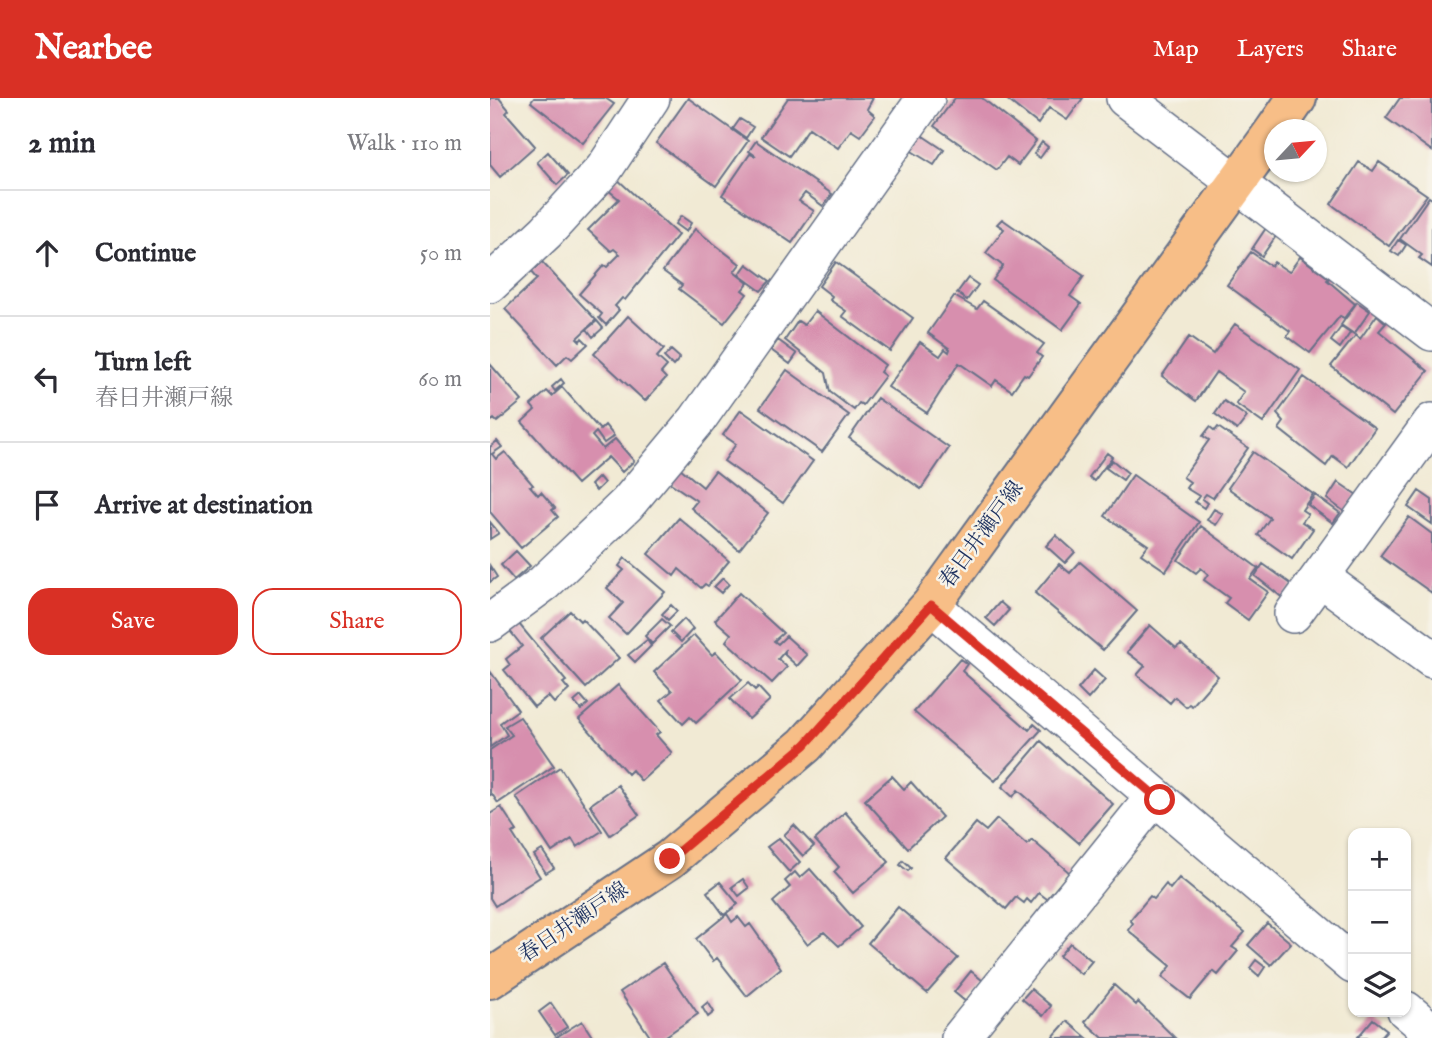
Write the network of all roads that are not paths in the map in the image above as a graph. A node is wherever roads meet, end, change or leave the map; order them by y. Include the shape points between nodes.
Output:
1 (651, 98) edge
2 (926, 98) edge
3 (1125, 98) edge
4 (1297, 98) edge
5 (1283, 119) edge
6 (1264, 145) edge
7 (1237, 183) junction
8 (490, 284) edge
9 (1432, 332) edge
10 (1432, 422) edge
11 (1321, 578) junction
12 (931, 605) junction
13 (1293, 614) dead end
14 (490, 623) edge
15 (1432, 659) edge
16 (1156, 796) junction
17 (1348, 961) edge
18 (490, 979) edge
19 (1411, 1014) edge
20 (1432, 1032) edge
21 (960, 1038) edge

1 - 8 street via 604,169
2 - 14 street via 705,409 645,483 544,583
3 - 7 street
4 - 5 main road, 春日井瀬戸線
6 - 7 main road, 春日井瀬戸線
7 - 9 street
7 - 12 main road, 春日井瀬戸線
10 - 11 street
11 - 13 street
11 - 15 street
12 - 16 street
12 - 18 main road, 春日井瀬戸線 via 794,754 670,859
16 - 17 street
16 - 21 street
19 - 20 street

